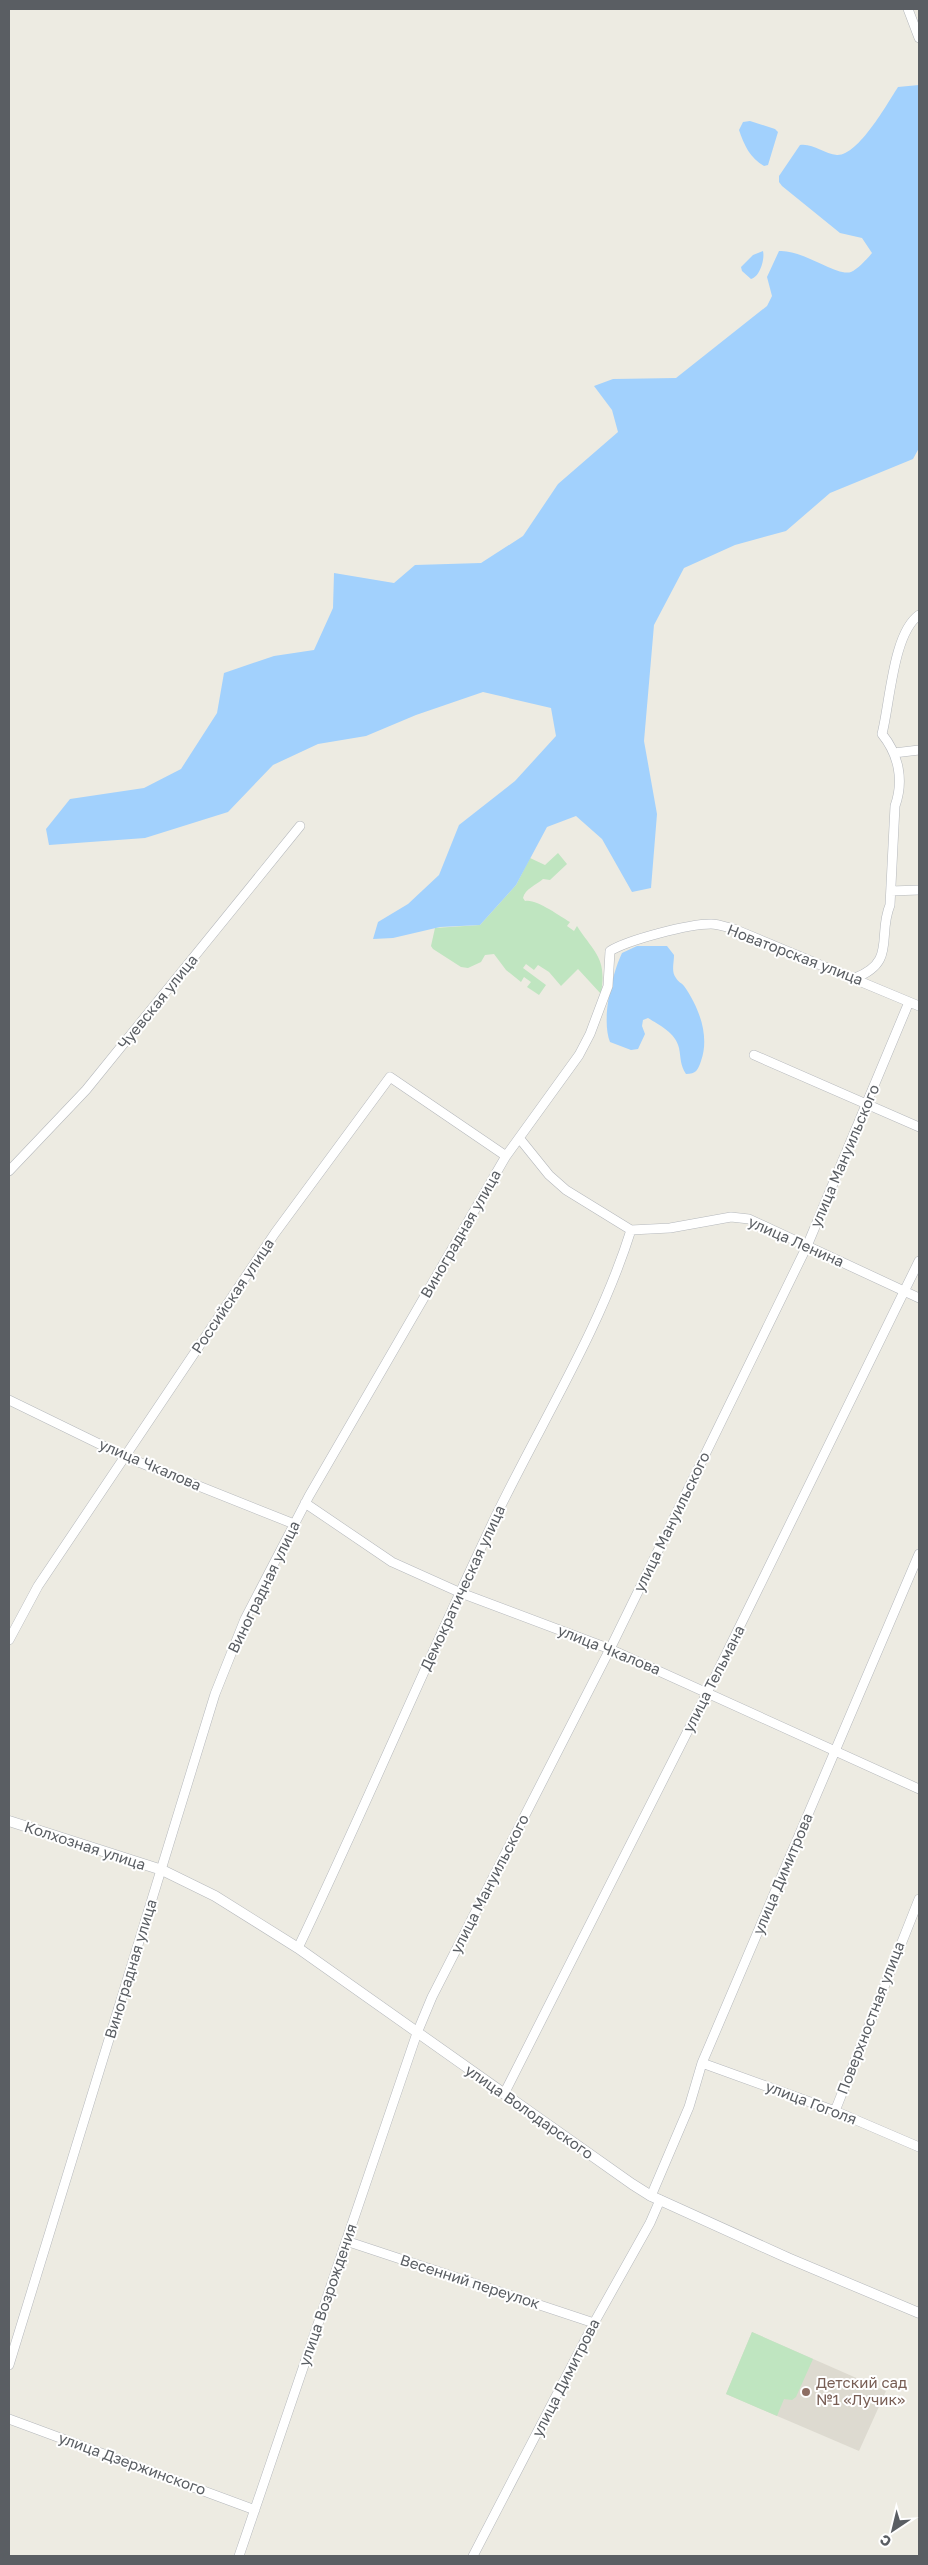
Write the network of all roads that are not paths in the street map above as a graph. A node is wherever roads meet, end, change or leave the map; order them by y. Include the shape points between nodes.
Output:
1 (908, 9) edge
2 (919, 38) edge
3 (919, 615) edge
4 (919, 750) edge
5 (894, 753) junction
6 (300, 826) dead end
7 (919, 890) edge
8 (891, 891) junction
9 (610, 951) joint
10 (855, 978) junction
11 (909, 1002) junction
12 (919, 1006) edge
13 (754, 1055) dead end
14 (866, 1105) junction
15 (919, 1126) edge
16 (520, 1139) junction
17 (506, 1156) junction
18 (9, 1171) edge
19 (631, 1230) junction
20 (807, 1246) junction
21 (919, 1261) edge
22 (906, 1292) junction
23 (919, 1298) edge
24 (9, 1400) edge
25 (126, 1456) junction
26 (305, 1503) junction
27 (294, 1524) junction
28 (919, 1554) edge
29 (461, 1593) junction
30 (9, 1640) edge
31 (610, 1649) junction
32 (708, 1691) junction
33 (836, 1750) junction
34 (919, 1788) edge
35 (9, 1821) edge
36 (162, 1870) junction
37 (919, 1899) edge
38 (298, 1948) junction
39 (417, 2033) junction
40 (702, 2063) junction
41 (504, 2094) junction
42 (835, 2111) junction
43 (919, 2147) edge
44 (656, 2198) junction
45 (346, 2241) junction
46 (919, 2312) edge
47 (594, 2323) junction
48 (9, 2365) edge
49 (9, 2419) edge
50 (255, 2510) junction
51 (239, 2556) edge
52 (473, 2556) edge

1 - 2 street
3 - 5 street via 912,620 895,659 882,734
4 - 5 street
5 - 8 street via 900,791 894,814
6 - 18 street, Чуевская улица via 86,1090
7 - 8 street
8 - 10 street via 884,950 871,972
9 - 10 street, Новаторская улица via 620,945 687,927 711,924 734,928
9 - 16 street, Виноградная улица via 608,986 590,1034
10 - 11 street, Новаторская улица
11 - 12 street, Новаторская улица
11 - 14 street, улица Мануильского
13 - 14 street
14 - 15 street
14 - 20 street, улица Мануильского
16 - 17 street, Виноградная улица
16 - 19 street via 549,1175 566,1190
17 - 25 street, Российская улица via 390,1077 275,1233
17 - 26 street, Виноградная улица
19 - 20 street, улица Ленина via 670,1228 731,1217 749,1220
19 - 29 street, Демократическая улица via 618,1273 588,1340 545,1419
20 - 22 street, улица Ленина
20 - 31 street, улица Мануильского
21 - 22 street, улица Тельмана
22 - 23 street, улица Ленина
22 - 32 street, улица Тельмана
24 - 25 street, улица Чкалова
25 - 27 street, улица Чкалова
25 - 30 street, Российская улица via 38,1586
26 - 27 street, Виноградная улица
26 - 29 street, улица Чкалова via 392,1562
27 - 36 street, Виноградная улица via 245,1620 215,1694
28 - 33 street, улица Димитрова
29 - 31 street, улица Чкалова
29 - 38 street, Демократическая улица
31 - 32 street, улица Чкалова
31 - 39 street, улица Мануильского via 432,1996
32 - 33 street, улица Чкалова
32 - 41 street, улица Тельмана
33 - 34 street, улица Чкалова
33 - 40 street, улица Димитрова
35 - 36 street, Колхозная улица
36 - 38 street, улица Володарского via 216,1896
36 - 48 street, Виноградная улица
37 - 42 street, Поверхностная улица
38 - 39 street, улица Володарского
39 - 41 street, улица Володарского
39 - 45 street, улица Возрождения
40 - 42 street, улица Гоголя
40 - 44 street, улица Димитрова
41 - 44 street, улица Володарского
42 - 43 street, улица Гоголя
44 - 46 street, улица Володарского via 788,2258
44 - 47 street, улица Димитрова via 650,2223
45 - 47 street, Весенний переулок
45 - 50 street, улица Возрождения
47 - 52 street, улица Димитрова
49 - 50 street, улица Дзержинского
50 - 51 street, улица Возрождения

